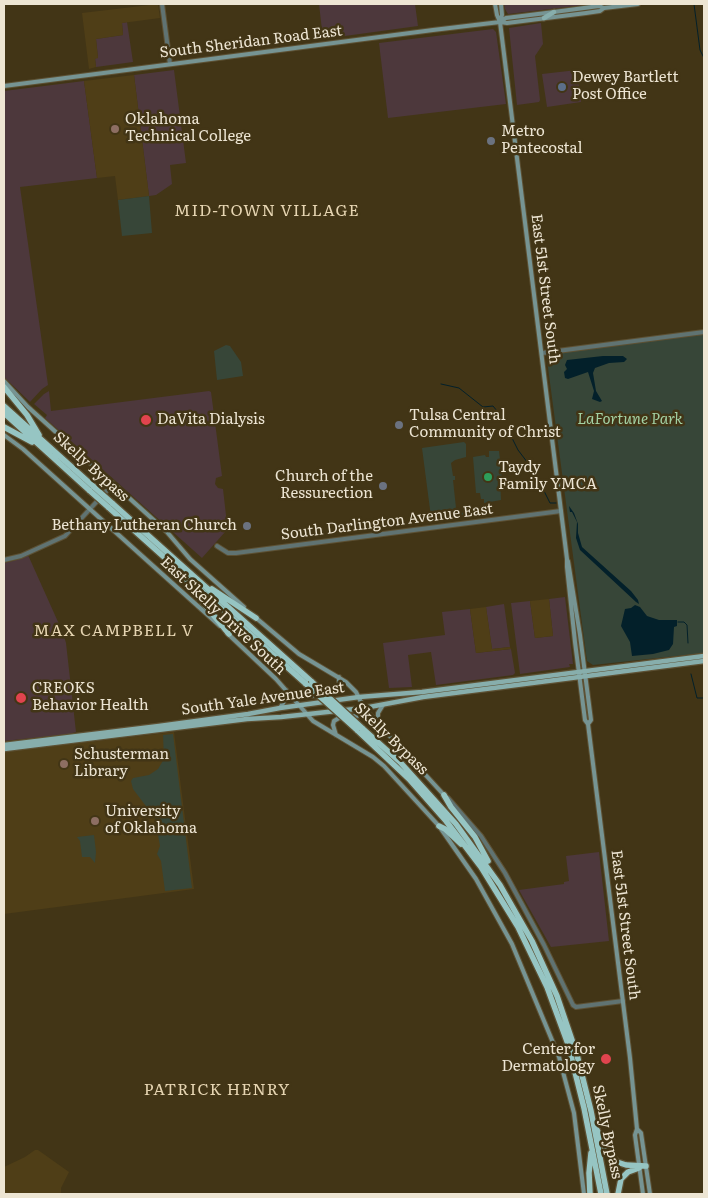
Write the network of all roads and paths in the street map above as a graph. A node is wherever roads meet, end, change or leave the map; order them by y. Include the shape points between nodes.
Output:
1 (162, 4) edge
2 (495, 4) edge
3 (501, 4) edge
4 (638, 4) edge
5 (604, 8) junction
6 (554, 12) junction
7 (544, 18) junction
8 (500, 22) junction
9 (170, 64) junction
10 (4, 86) edge
11 (704, 332) edge
12 (542, 352) junction
13 (4, 381) edge
14 (4, 387) edge
15 (4, 406) edge
16 (4, 413) edge
17 (4, 427) edge
18 (4, 435) edge
19 (42, 444) junction
20 (113, 484) junction
21 (110, 505) junction
22 (90, 510) junction
23 (561, 511) junction
24 (217, 546) dead end
25 (567, 559) junction
26 (4, 560) edge
27 (174, 566) junction
28 (194, 577) junction
29 (256, 618) junction
30 (229, 634) junction
31 (704, 656) edge
32 (704, 661) edge
33 (579, 674) junction
34 (585, 674) junction
35 (338, 677) junction
36 (309, 683) junction
37 (286, 690) junction
38 (290, 695) junction
39 (414, 695) junction
40 (359, 697) junction
41 (298, 705) junction
42 (383, 705) junction
43 (280, 708) junction
44 (364, 708) junction
45 (306, 714) junction
46 (236, 718) junction
47 (379, 724) junction
48 (588, 724) junction
49 (360, 729) junction
50 (336, 735) junction
51 (80, 737) junction
52 (4, 745) edge
53 (4, 749) edge
54 (444, 795) junction
55 (439, 826) junction
56 (472, 854) junction
57 (500, 885) junction
58 (623, 1001) junction
59 (593, 1120) junction
60 (637, 1128) junction
61 (592, 1146) junction
62 (646, 1166) junction
63 (639, 1167) junction
64 (584, 1194) edge
65 (590, 1194) edge
66 (601, 1194) edge
67 (607, 1194) edge
68 (618, 1194) edge
69 (643, 1194) edge
70 (650, 1194) edge

1 - 9 street
2 - 8 main road, East 51st Street South
3 - 8 main road, East 51st Street South
4 - 5 main road, South Sheridan Road East
5 - 6 main road, South Sheridan Road East
5 - 7 main road, South Sheridan Road East
6 - 7 main road
6 - 8 main road, South Sheridan Road East via 506,18
7 - 8 main road, South Sheridan Road East
8 - 9 main road, South Sheridan Road East
8 - 12 main road, East 51st Street South
9 - 10 main road, South Sheridan Road East
11 - 12 street
12 - 23 main road, East 51st Street South
13 - 20 main road, East Skelly Drive South
14 - 19 highway via 26,415
15 - 19 highway, Skelly Bypass
16 - 19 highway, Skelly Bypass
17 - 19 highway
18 - 22 main road, East Skelly Drive South
19 - 21 highway, Skelly Bypass, bridge
20 - 22 street
20 - 29 main road, East Skelly Drive South
21 - 27 highway, Skelly Bypass
21 - 28 highway, Skelly Bypass
22 - 26 street via 62,538
22 - 30 main road, East Skelly Drive South
23 - 24 street, South Darlington Avenue East via 236,553 228,553
23 - 25 main road, East 51st Street South
25 - 33 main road, East 51st Street South
25 - 34 main road, East 51st Street South
27 - 30 highway
27 - 36 highway, Skelly Bypass
28 - 29 highway
28 - 36 highway, Skelly Bypass
29 - 35 main road, East Skelly Drive South via 299,654
30 - 37 main road, East Skelly Drive South
31 - 34 main road, South Yale Avenue East
32 - 34 main road, South Yale Avenue East
33 - 34 main road, South Yale Avenue East
33 - 39 main road, South Yale Avenue East
33 - 48 main road, East 51st Street South
34 - 48 main road, East 51st Street South
35 - 38 main road via 340,687 335,692 302,697
35 - 40 main road, East Skelly Drive South
36 - 49 highway, Skelly Bypass, bridge
37 - 38 main road, East Skelly Drive South
37 - 43 main road via 286,699
38 - 41 main road, East Skelly Drive South
39 - 40 main road, South Yale Avenue East
39 - 42 main road, South Yale Avenue East
40 - 41 main road, South Yale Avenue East
40 - 44 main road, East Skelly Drive South
41 - 43 main road, South Yale Avenue East
41 - 45 main road, East Skelly Drive South
42 - 44 main road, South Yale Avenue East
42 - 47 main road via 378,713
43 - 46 main road, South Yale Avenue East
44 - 45 main road, South Yale Avenue East
44 - 47 main road, East Skelly Drive South
45 - 46 main road, South Yale Avenue East
45 - 50 main road, East Skelly Drive South
46 - 51 main road, South Yale Avenue East
47 - 50 main road via 364,715 339,718 333,725
47 - 54 main road, East Skelly Drive South
48 - 58 main road, East 51st Street South
49 - 56 highway, Skelly Bypass via 421,792
49 - 57 highway, Skelly Bypass via 400,762 432,796 470,841
50 - 55 main road, East Skelly Drive South via 381,762
51 - 52 main road, South Yale Avenue East
51 - 53 main road, South Yale Avenue East
54 - 57 highway via 475,837
54 - 58 street, East Skelly Drive South via 493,854 531,920 571,1003 576,1007
55 - 56 highway
55 - 64 main road, East Skelly Drive South via 495,912 553,1042 574,1112
56 - 61 highway, Skelly Bypass via 518,927 550,994 575,1070
57 - 59 highway, Skelly Bypass via 532,941 557,996 577,1055
58 - 60 main road, East 51st Street South
59 - 63 highway via 612,1158
59 - 67 highway, Skelly Bypass
60 - 62 main road, East 51st Street South via 641,1133
60 - 63 main road, East 51st Street South
61 - 65 highway
61 - 66 highway, Skelly Bypass
62 - 63 highway
62 - 70 main road, East 51st Street South
63 - 68 highway via 621,1178
63 - 69 main road, East 51st Street South

